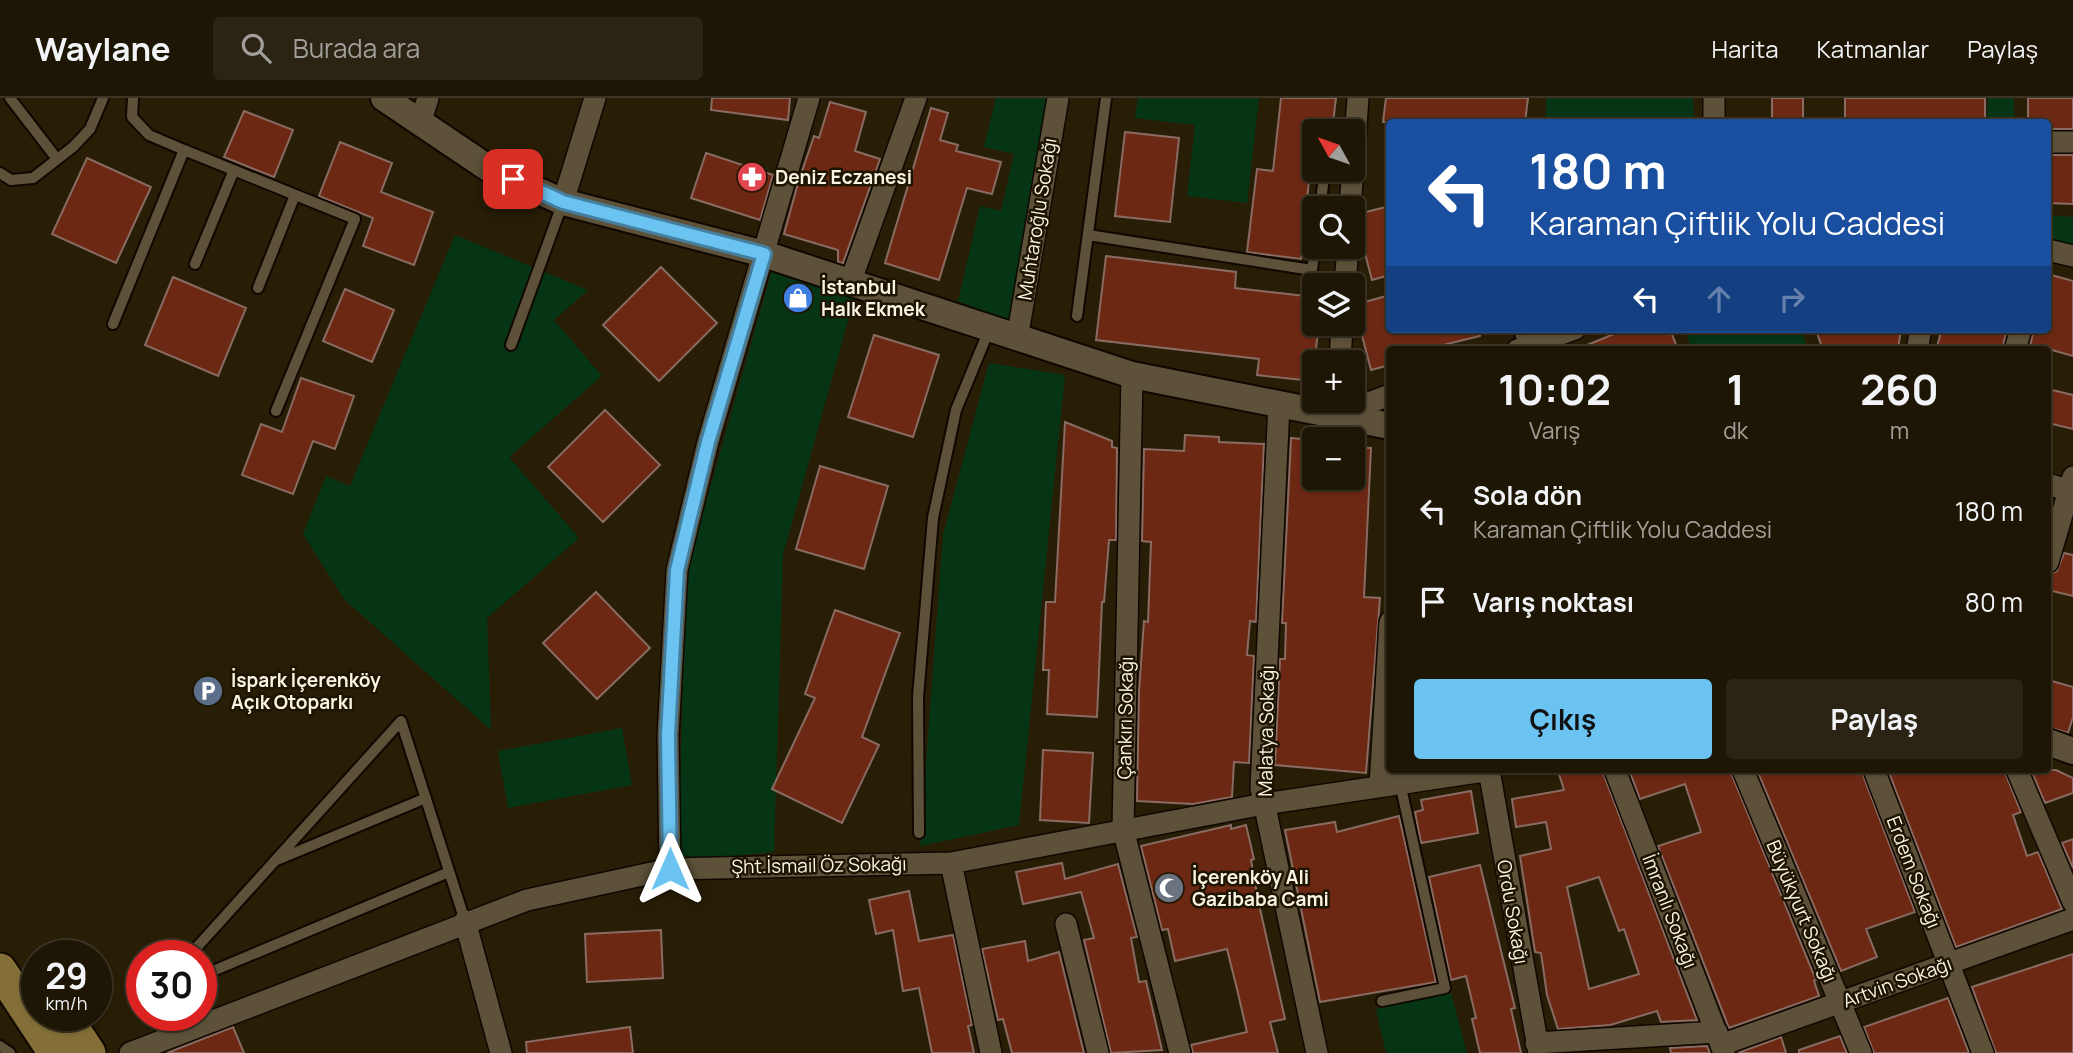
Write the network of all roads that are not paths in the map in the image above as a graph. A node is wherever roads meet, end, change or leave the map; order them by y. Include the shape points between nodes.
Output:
1 (10, 98) edge
2 (103, 98) edge
3 (133, 98) edge
4 (384, 98) edge
5 (595, 98) edge
6 (809, 98) edge
7 (916, 98) edge
8 (1058, 98) edge
9 (1106, 98) edge
10 (1357, 98) edge
11 (1713, 98) edge
12 (424, 109) edge
13 (1714, 119) edge
14 (2051, 142) edge
15 (2073, 142) edge
16 (184, 150) junction
17 (57, 159) junction
18 (234, 170) junction
19 (0, 173) edge
20 (295, 195) junction
21 (1351, 196) edge
22 (563, 202) junction
23 (1088, 235) junction
24 (2051, 251) edge
25 (764, 254) junction
26 (2073, 256) edge
27 (1313, 259) edge
28 (195, 264) dead end
29 (850, 283) junction
30 (258, 288) dead end
31 (1077, 316) dead end
32 (113, 324) dead end
33 (989, 330) junction
34 (1558, 333) edge
35 (1017, 339) junction
36 (1520, 342) edge
37 (511, 345) dead end
38 (1132, 375) junction
39 (1386, 396) edge
40 (1365, 401) edge
41 (1279, 404) junction
42 (1302, 406) edge
43 (276, 411) dead end
44 (1351, 413) edge
45 (1386, 425) edge
46 (2051, 484) edge
47 (2072, 487) edge
48 (2051, 553) edge
49 (2051, 743) edge
50 (2073, 751) edge
51 (1390, 773) edge
52 (1469, 773) edge
53 (1490, 773) edge
54 (1616, 773) edge
55 (1744, 773) edge
56 (1875, 773) edge
57 (2018, 773) edge
58 (1390, 785) junction
59 (426, 798) junction
60 (1264, 804) junction
61 (1123, 829) junction
62 (919, 834) dead end
63 (274, 861) junction
64 (951, 863) junction
65 (670, 869) junction
66 (449, 872) junction
67 (2073, 902) edge
68 (2073, 919) edge
69 (465, 921) junction
70 (1066, 924) dead end
71 (203, 940) edge
72 (0, 944) edge
73 (1949, 963) junction
74 (21, 967) edge
75 (217, 969) edge
76 (0, 970) edge
77 (1382, 1001) dead end
78 (1840, 1002) junction
79 (75, 1031) edge
80 (1721, 1043) edge
81 (0, 1046) edge
82 (1610, 1046) edge
83 (1538, 1048) edge
84 (10, 1053) edge
85 (55, 1053) edge
86 (89, 1053) edge
87 (130, 1053) edge
88 (501, 1053) edge
89 (991, 1053) edge
90 (1098, 1053) edge
91 (1180, 1053) edge
92 (1317, 1053) edge
93 (1861, 1053) edge
94 (1983, 1053) edge

1 - 17 lane
2 - 17 lane via 90,129
3 - 16 lane via 132,117 149,135
4 - 12 street
5 - 22 street
6 - 25 street
7 - 29 street
8 - 35 street, Muhtaroğlu Sokağı
9 - 23 lane
10 - 21 street
11 - 13 street
12 - 22 street via 488,167
14 - 15 street
16 - 18 lane
16 - 32 lane
17 - 19 lane via 22,181
18 - 20 lane
18 - 28 lane
20 - 30 lane
20 - 43 lane via 355,219
22 - 25 street
22 - 37 lane
23 - 27 lane via 1312,270
23 - 31 lane
24 - 26 street
25 - 29 street
25 - 65 street via 708,442 677,570 668,735
29 - 33 street
33 - 35 street
33 - 62 lane via 956,410 933,518 918,697
34 - 36 street
35 - 38 street
38 - 41 street
38 - 61 street, Çankırı Sokağı
39 - 40 street
41 - 42 street
41 - 60 street, Malatya Sokağı via 1261,788
44 - 45 street
46 - 47 street
47 - 48 street
49 - 50 street
51 - 58 street
52 - 58 street, Şht.İsmail Öz Sokağı
53 - 83 street, Ordu Sokağı
54 - 80 street, İmranlı Sokağı
55 - 78 street, Büyükyurt Sokağı
56 - 73 street, Erdem Sokağı
57 - 67 street
58 - 60 street, Şht.İsmail Öz Sokağı
58 - 77 lane via 1445,988
59 - 63 lane
59 - 63 lane via 401,721
59 - 66 lane
60 - 61 street, Şht.İsmail Öz Sokağı
60 - 92 street, Malatya Sokağı
61 - 64 street, Şht.İsmail Öz Sokağı
61 - 91 street, Çankırı Sokağı
63 - 71 lane
64 - 65 street, Şht.İsmail Öz Sokağı
64 - 89 street
65 - 69 street, Şht.İsmail Öz Sokağı via 527,900
66 - 69 lane
66 - 75 lane
68 - 73 street, Artvin Sokağı
69 - 87 street, Şht.İsmail Öz Sokağı
69 - 88 street
70 - 90 street
72 - 74 main road
73 - 78 street, Artvin Sokağı
73 - 94 street, Erdem Sokağı
76 - 85 main road
78 - 80 street, Artvin Sokağı
78 - 93 street, Büyükyurt Sokağı
79 - 86 main road
80 - 82 street, Artvin Sokağı
81 - 84 lane
82 - 83 street, Artvin Sokağı

